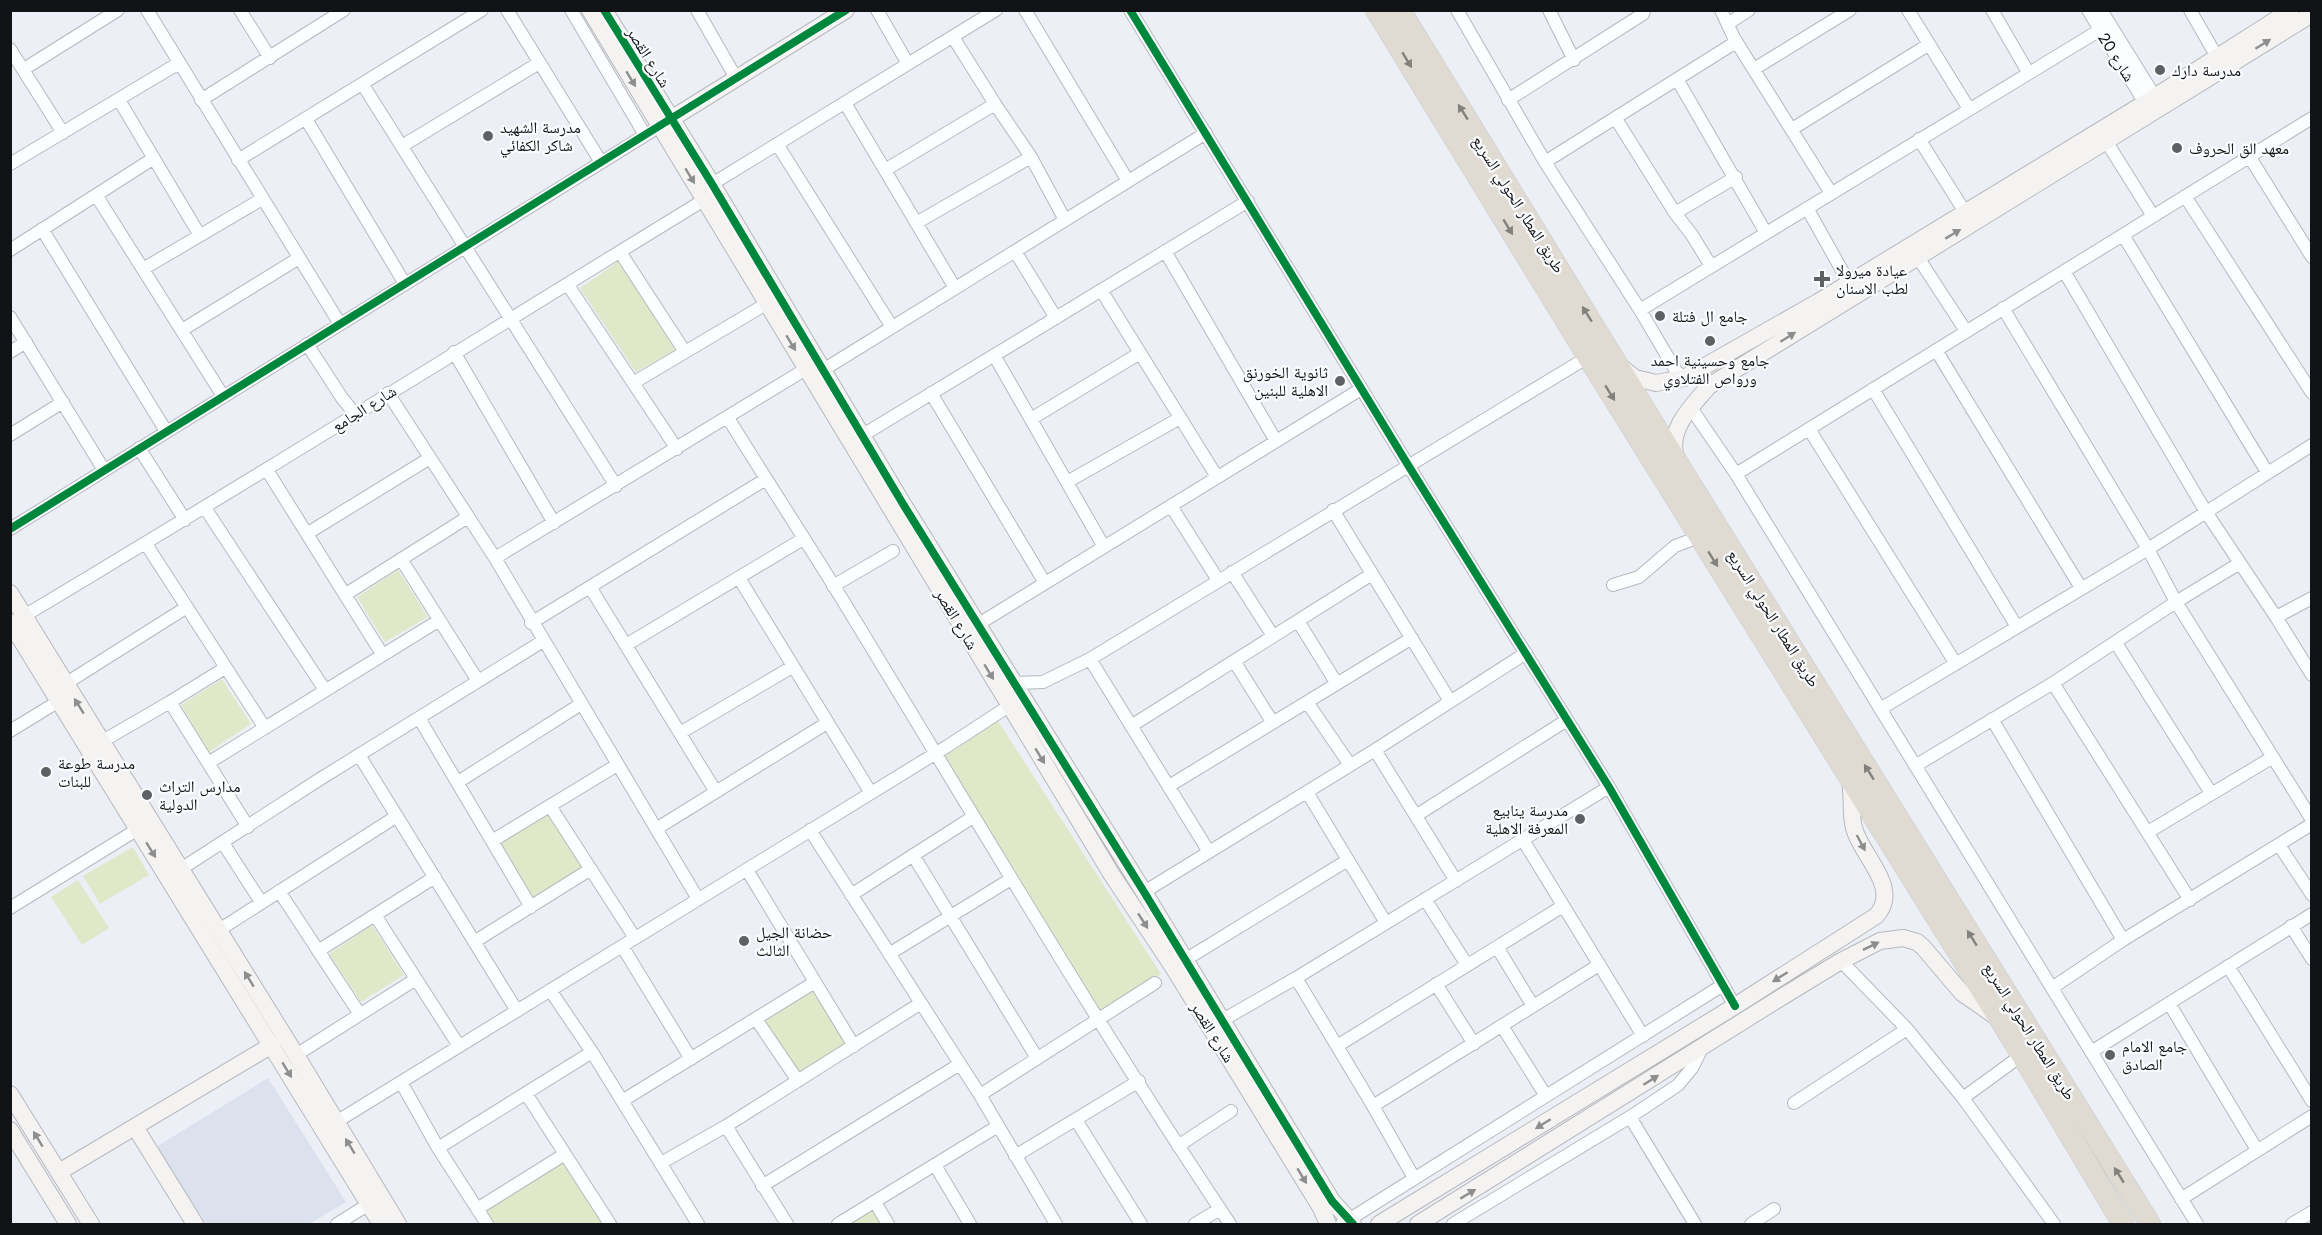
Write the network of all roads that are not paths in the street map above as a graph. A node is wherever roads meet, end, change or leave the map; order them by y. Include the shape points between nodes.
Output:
1 (118, 10) edge
2 (147, 10) edge
3 (240, 10) edge
4 (344, 10) edge
5 (507, 10) edge
6 (572, 10) edge
7 (590, 10) edge
8 (604, 10) edge
9 (697, 10) edge
10 (846, 10) edge
11 (877, 10) edge
12 (996, 10) edge
13 (1025, 10) edge
14 (1130, 10) edge
15 (1376, 10) edge
16 (1400, 10) edge
17 (1456, 10) edge
18 (1549, 10) edge
19 (1644, 10) edge
20 (1721, 10) edge
21 (1749, 10) edge
22 (1850, 10) edge
23 (1908, 10) edge
24 (1992, 10) edge
25 (2088, 10) edge
26 (2101, 10) edge
27 (2190, 10) edge
28 (2291, 10) edge
29 (481, 11) edge
30 (2312, 14) edge
31 (1729, 23) junction
32 (2100, 30) junction
33 (953, 37) junction
34 (1736, 42) junction
35 (1928, 45) junction
36 (10, 49) edge
37 (270, 57) junction
38 (2217, 57) junction
39 (1574, 60) junction
40 (179, 63) junction
41 (539, 63) junction
42 (908, 64) junction
43 (24, 69) junction
44 (1754, 69) junction
45 (2028, 72) junction
46 (736, 78) junction
47 (1677, 79) junction
48 (363, 85) junction
49 (119, 100) junction
50 (201, 100) junction
51 (1508, 100) junction
52 (2150, 100) junction
53 (845, 103) junction
54 (995, 104) junction
55 (1969, 109) junction
56 (1616, 118) junction
57 (2312, 118) edge
58 (306, 119) junction
59 (659, 127) junction
60 (1792, 129) junction
61 (63, 133) junction
62 (1206, 133) junction
63 (1919, 139) junction
64 (2106, 141) junction
65 (777, 144) junction
66 (402, 146) junction
67 (2249, 156) junction
68 (1031, 157) junction
69 (154, 158) junction
70 (238, 160) junction
71 (601, 162) junction
72 (1545, 162) junction
73 (10, 164) edge
74 (885, 170) junction
75 (1736, 177) junction
76 (1128, 181) junction
77 (712, 184) junction
78 (1831, 193) junction
79 (96, 195) junction
80 (2185, 196) junction
81 (262, 198) junction
82 (704, 200) junction
83 (1248, 201) junction
84 (1807, 208) junction
85 (1965, 212) junction
86 (1675, 213) junction
87 (2153, 216) junction
88 (1065, 220) junction
89 (916, 223) junction
90 (42, 229) junction
91 (1766, 232) junction
92 (199, 234) junction
93 (2123, 235) junction
94 (466, 246) junction
95 (10, 250) edge
96 (1015, 251) junction
97 (1165, 251) junction
98 (620, 252) junction
99 (1917, 256) junction
100 (2312, 257) edge
101 (299, 258) junction
102 (1711, 266) junction
103 (143, 268) junction
104 (2064, 271) junction
105 (1850, 283) junction
106 (405, 284) junction
107 (568, 285) junction
108 (955, 288) junction
109 (1101, 290) junction
110 (1834, 300) junction
111 (766, 304) junction
112 (2004, 308) junction
113 (1640, 310) junction
114 (10, 317) edge
115 (511, 318) junction
116 (1056, 318) junction
117 (340, 324) junction
118 (892, 327) junction
119 (182, 330) junction
120 (1966, 331) junction
121 (26, 342) junction
122 (307, 344) junction
123 (1936, 350) junction
124 (10, 352) edge
125 (454, 352) junction
126 (685, 352) junction
127 (1140, 353) junction
128 (994, 355) junction
129 (1588, 357) junction
130 (1617, 364) junction
131 (814, 369) junction
132 (1684, 378) junction
133 (633, 383) junction
134 (1362, 389) junction
135 (1873, 389) junction
136 (388, 393) junction
137 (931, 393) junction
138 (2312, 393) edge
139 (223, 396) junction
140 (63, 402) junction
141 (1691, 408) junction
142 (355, 414) junction
143 (728, 418) junction
144 (1180, 418) junction
145 (1031, 419) junction
146 (1809, 429) junction
147 (166, 431) junction
148 (10, 435) edge
149 (863, 435) junction
150 (1276, 441) junction
151 (2312, 445) edge
152 (139, 448) junction
153 (677, 449) junction
154 (430, 458) junction
155 (1677, 462) junction
156 (1408, 465) junction
157 (104, 470) junction
158 (267, 470) junction
159 (2267, 472) junction
160 (878, 474) junction
161 (1736, 474) junction
162 (1217, 477) junction
163 (766, 479) junction
164 (1067, 482) junction
165 (616, 486) junction
166 (1171, 506) junction
167 (206, 508) junction
168 (898, 508) junction
169 (1333, 510) junction
170 (2206, 512) junction
171 (468, 517) junction
172 (185, 520) junction
173 (554, 523) junction
174 (10, 529) edge
175 (308, 533) junction
176 (1700, 537) junction
177 (803, 539) junction
178 (146, 543) junction
179 (1104, 547) junction
180 (2148, 549) junction
181 (893, 551) dead end
182 (495, 558) junction
183 (401, 559) junction
184 (2241, 563) junction
185 (1232, 572) junction
186 (1372, 574) junction
187 (739, 578) junction
188 (1218, 580) junction
189 (1045, 583) junction
190 (1613, 585) dead end
191 (833, 586) junction
192 (590, 587) junction
193 (2081, 588) junction
194 (10, 593) edge
195 (346, 594) junction
196 (2312, 598) edge
197 (2176, 602) junction
198 (187, 607) junction
199 (2276, 617) junction
200 (17, 619) edge
201 (438, 621) junction
202 (1298, 621) junction
203 (531, 623) junction
204 (977, 625) junction
205 (2017, 627) junction
206 (1274, 636) junction
207 (1412, 638) junction
208 (543, 641) junction
209 (2116, 643) junction
210 (626, 645) junction
211 (1526, 653) junction
212 (382, 654) junction
213 (1090, 659) junction
214 (1234, 661) junction
215 (1956, 664) junction
216 (792, 667) junction
217 (225, 668) junction
218 (2312, 675) edge
219 (478, 681) junction
220 (1013, 683) junction
221 (2053, 683) junction
222 (65, 684) junction
223 (1337, 684) junction
224 (325, 690) junction
225 (1450, 701) junction
226 (59, 702) junction
227 (170, 702) junction
228 (1307, 702) junction
229 (581, 704) junction
230 (1010, 706) junction
231 (1880, 709) junction
232 (419, 718) junction
233 (1992, 719) junction
234 (1568, 720) junction
235 (827, 723) junction
236 (1273, 723) junction
237 (1131, 726) junction
238 (265, 728) junction
239 (10, 731) edge
240 (680, 733) junction
241 (101, 742) junction
242 (1375, 750) junction
243 (935, 753) junction
244 (359, 755) junction
245 (2273, 757) junction
246 (208, 763) junction
247 (617, 765) junction
248 (1350, 765) junction
249 (1915, 766) junction
250 (1844, 767) junction
251 (113, 774) junction
252 (458, 782) junction
253 (1169, 786) junction
254 (1609, 787) junction
255 (716, 792) junction
256 (1307, 792) junction
257 (872, 793) junction
258 (2211, 793) junction
259 (132, 805) junction
260 (550, 806) junction
261 (1417, 815) junction
262 (397, 816) junction
263 (973, 817) junction
264 (2312, 822) edge
265 (248, 827) junction
266 (138, 829) junction
267 (656, 829) junction
268 (810, 830) junction
269 (2148, 832) junction
270 (1523, 840) junction
271 (492, 841) junction
272 (223, 843) junction
273 (2279, 845) junction
274 (1209, 852) junction
275 (913, 855) junction
276 (1121, 856) junction
277 (1348, 860) junction
278 (1106, 864) junction
279 (181, 868) junction
280 (591, 869) junction
281 (747, 870) junction
282 (1132, 874) junction
283 (435, 878) junction
284 (1011, 879) junction
285 (1456, 881) junction
286 (1117, 882) junction
287 (279, 891) junction
288 (1144, 892) junction
289 (851, 895) junction
290 (2312, 895) edge
291 (698, 899) junction
292 (1425, 899) junction
293 (2190, 900) junction
294 (261, 903) junction
295 (1563, 906) junction
296 (10, 908) edge
297 (531, 908) junction
298 (2312, 914) edge
299 (375, 915) junction
300 (950, 916) junction
301 (1386, 923) junction
302 (2291, 926) junction
303 (219, 930) junction
304 (635, 938) junction
305 (2123, 940) junction
306 (474, 942) junction
307 (622, 946) junction
308 (1497, 947) junction
309 (318, 951) junction
310 (890, 954) junction
311 (2312, 959) edge
312 (1185, 960) junction
313 (1841, 961) junction
314 (1467, 965) junction
315 (1599, 965) junction
316 (2228, 966) junction
317 (1296, 978) junction
318 (416, 979) junction
319 (815, 982) junction
320 (1155, 983) dead end
321 (1436, 984) junction
322 (1723, 985) junction
323 (2052, 988) junction
324 (550, 990) junction
325 (921, 1003) junction
326 (2169, 1003) junction
327 (1533, 1006) junction
328 (1735, 1006) junction
329 (517, 1011) junction
330 (359, 1013) junction
331 (756, 1019) junction
332 (1099, 1019) junction
333 (1221, 1021) junction
334 (1502, 1026) junction
335 (2004, 1027) junction
336 (1907, 1029) junction
337 (1643, 1036) junction
338 (1474, 1044) junction
339 (272, 1045) junction
340 (459, 1046) junction
341 (854, 1046) junction
342 (1337, 1046) junction
343 (1702, 1048) junction
344 (592, 1052) junction
345 (2091, 1052) junction
346 (296, 1055) junction
347 (2022, 1055) junction
348 (1038, 1058) junction
349 (692, 1059) junction
350 (960, 1064) junction
351 (798, 1081) junction
352 (1139, 1081) junction
353 (401, 1082) junction
354 (1609, 1083) junction
355 (10, 1094) edge
356 (527, 1095) junction
357 (980, 1095) junction
358 (1546, 1096) junction
359 (1622, 1098) junction
360 (1964, 1098) junction
361 (622, 1101) junction
362 (2312, 1101) edge
363 (1794, 1102) dead end
364 (1576, 1103) junction
365 (1373, 1106) junction
366 (16, 1109) edge
367 (1231, 1111) dead end
368 (2312, 1116) edge
369 (1630, 1117) junction
370 (1588, 1119) junction
371 (1076, 1120) junction
372 (336, 1122) junction
373 (726, 1126) junction
374 (998, 1126) junction
375 (135, 1127) junction
376 (10, 1130) edge
377 (1178, 1146) junction
378 (438, 1148) junction
379 (2257, 1150) junction
380 (565, 1154) junction
381 (1015, 1155) junction
382 (661, 1164) junction
383 (935, 1165) junction
384 (59, 1172) junction
385 (1414, 1179) junction
386 (762, 1186) junction
387 (2181, 1199) junction
388 (875, 1202) junction
389 (369, 1204) junction
390 (477, 1209) junction
391 (1220, 1209) junction
392 (1774, 1209) dead end
393 (2312, 1212) edge
394 (388, 1222) edge
395 (1348, 1223) edge
396 (68, 1224) edge
397 (91, 1224) edge
398 (195, 1224) edge
399 (337, 1224) edge
400 (487, 1224) edge
401 (610, 1224) edge
402 (698, 1224) edge
403 (787, 1224) edge
404 (838, 1224) edge
405 (888, 1224) edge
406 (970, 1224) edge
407 (1056, 1224) edge
408 (1142, 1224) edge
409 (1195, 1224) edge
410 (1230, 1224) edge
411 (1328, 1224) edge
412 (1379, 1224) edge
413 (1418, 1224) edge
414 (1453, 1224) edge
415 (1695, 1224) edge
416 (1751, 1224) edge
417 (2054, 1224) edge
418 (2123, 1224) edge
419 (2150, 1224) edge
420 (2197, 1224) edge
421 (2295, 1224) edge

1 - 43 street
2 - 40 street
3 - 37 street
4 - 37 street
5 - 41 street
6 - 59 street
7 -> 59 street, شارع القصر
8 - 59 street, شارع القصر
9 - 46 street
10 - 46 street
11 - 42 street
12 - 33 street
13 - 76 street
14 - 62 street
15 -> 129 highway, طريق المطار الحولي السريع
130 -> 16 highway, طريق المطار الحولي السريع
17 - 51 street
18 - 39 street
19 - 39 street
20 - 31 street
21 - 31 street
22 - 44 street
23 - 35 street
24 - 45 street
25 - 32 street, شارع 20
26 - 52 street, شارع 20
27 - 38 street
28 - 38 street
29 - 48 street
64 -> 30 street
31 - 34 street
32 - 45 street
32 - 52 street, شارع 20
33 - 42 street
33 - 54 street
34 - 44 street
34 - 47 street
35 - 55 street
35 - 60 street
36 - 43 street
37 - 50 street
38 - 52 street
39 - 51 street
40 - 49 street
40 - 50 street
41 - 66 street
41 - 71 street
42 - 53 street
43 - 61 street
44 - 60 street
45 - 55 street
46 - 59 street
47 - 56 street
47 - 75 street
48 - 58 street
48 - 66 street
49 - 61 street
49 - 69 street
50 - 70 street
51 - 72 street
52 - 85 street
53 - 65 street
53 - 74 street
54 - 68 street
54 - 74 street
55 - 63 street
56 - 72 street
56 - 86 street
57 - 67 street
58 - 70 street
58 - 106 street
59 - 71 street
59 - 77 street
59 -> 82 street, شارع القصر
60 - 78 street
61 - 73 street
62 - 76 street
62 - 83 street
63 - 78 street
63 - 85 street
64 - 87 street
99 -> 64 street
65 - 77 street
65 - 118 street
66 - 94 street
67 - 80 street
67 - 100 street
68 - 88 street
68 - 89 street
69 - 79 street
69 - 92 street
70 - 81 street
71 - 94 street
72 - 113 street
74 - 89 street
75 - 86 street
75 - 91 street
76 - 88 street
77 - 131 street
78 - 84 street
79 - 90 street
79 - 103 street
80 - 87 street
80 - 138 street
81 - 92 street
81 - 101 street
82 - 98 street, شارع الجامع
82 - 111 street, شارع القصر
83 - 97 street
83 - 134 street
84 - 91 street
84 - 105 street
85 - 105 street
86 - 102 street
87 - 93 street
88 - 96 street
89 - 108 street
90 - 95 street
90 - 147 street
91 - 102 street
92 - 103 street
93 - 104 street
93 - 159 street
94 - 106 street
94 - 115 street
96 - 108 street
96 - 116 street
97 - 109 street
97 - 150 street
98 - 107 street, شارع الجامع
98 - 126 street
99 - 110 street
99 - 120 street
101 - 117 street
101 - 119 street
102 - 113 street
103 - 119 street
104 - 112 street
104 - 170 street
105 - 110 street
106 - 117 street
107 - 115 street, شارع الجامع
107 - 133 street
108 - 118 street
109 - 116 street
109 - 127 street
110 - 132 street
141 -> 110 street via 1709,386
111 - 126 street
111 -> 131 street, شارع القصر
112 - 120 street
112 - 180 street
113 - 132 street
114 - 121 street
115 - 125 street, شارع الجامع
115 - 165 street
116 - 128 street
117 - 122 street
118 - 131 street
119 - 139 street
120 - 123 street
121 - 124 street
121 - 140 street
122 - 139 street
122 - 142 street
123 - 135 street
123 - 193 street
125 - 136 street, شارع الجامع
125 - 173 street
126 - 133 street
127 - 144 street
127 - 145 street
128 - 137 street
128 - 145 street
129 - 156 street
129 -> 176 highway, طريق المطار الحولي السريع
130 - 132 street via 1635,378 1656,383
130 - 155 highway, طريق المطار الحولي السريع
131 - 143 street
131 - 149 street
131 - 160 street, شارع القصر
133 - 153 street
134 - 150 street
134 - 156 street
135 - 146 street
135 - 205 street
136 - 142 street, شارع الجامع
136 - 154 street
137 - 149 street
137 - 189 street
139 - 147 street
140 - 148 street
140 - 157 street
141 - 155 street via 1676,433
141 - 161 street
142 - 158 street, شارع الجامع
143 - 153 street
143 - 163 street
144 - 162 street
144 - 164 street
145 - 164 street
146 - 161 street
146 - 215 street
147 - 152 street
149 - 160 street
150 - 162 street
151 - 159 street
152 - 157 street
152 - 172 street
153 - 165 street
154 - 171 street
154 - 175 street
419 -> 155 highway, طريق المطار الحولي السريع
156 - 169 street
156 - 211 street
157 - 174 street
158 - 167 street, شارع الجامع
158 - 175 street
159 - 170 street
160 - 168 street, شارع القصر
161 - 231 street
162 - 166 street
163 - 177 street
163 - 192 street
164 - 179 street
165 - 173 street
166 - 179 street
166 - 188 street
167 - 172 street, شارع الجامع
167 - 224 street
168 - 204 street
168 -> 230 street, شارع القصر
169 - 185 street
169 - 186 street
170 - 180 street
170 - 184 street
171 - 182 street
171 - 183 street
172 - 178 street, شارع الجامع
173 - 182 street
175 - 195 street
176 - 190 street via 1675,546 1640,577
176 -> 250 highway, طريق المطار الحولي السريع
177 - 187 street
177 - 191 street
178 - 198 street
178 - 200 street, شارع الجامع
179 - 189 street
180 - 193 street
180 - 197 street
181 - 191 street
182 - 203 street
183 - 195 street
183 - 201 street
184 - 197 street
184 - 199 street
185 - 188 street
185 - 206 street
186 - 202 street
186 - 207 street
187 - 210 street
187 - 216 street
188 - 213 street
189 - 204 street
191 - 243 street
192 - 203 street
192 - 210 street
193 - 205 street
194 - 200 street
195 - 212 street
196 - 199 street
197 - 209 street
197 - 245 street
198 - 217 street
198 - 222 street
199 - 218 street
200 - 222 street
200 - 226 street
201 - 212 street
201 - 219 street
202 - 206 street
202 - 223 street
203 - 208 street
204 - 220 street
205 - 215 street
206 - 214 street
207 - 223 street
207 - 225 street
208 - 219 street
208 - 229 street
209 - 221 street
209 - 258 street
210 - 240 street
211 - 225 street
211 - 234 street
212 - 224 street
213 - 220 street via 1043,682
213 - 237 street
214 - 236 street
214 - 237 street
215 - 231 street
216 - 235 street
216 - 240 street
217 - 227 street
217 - 238 street
219 - 232 street
220 - 276 street
221 - 233 street
221 - 269 street
241 -> 222 street
223 - 228 street
224 - 238 street
225 - 242 street
226 - 239 street
226 - 251 street
227 - 241 street
227 - 246 street
228 - 236 street
228 - 248 street
229 - 247 street
229 - 252 street
230 - 243 street
230 -> 278 street, شارع القصر
231 - 249 street
232 - 244 street
232 - 252 street
233 - 249 street
233 - 305 street
234 - 254 street
234 - 261 street
235 - 255 street
235 - 257 street
236 - 253 street
237 - 253 street
238 - 246 street
240 - 255 street
241 - 251 street
242 - 248 street
242 - 261 street
243 - 257 street
243 - 263 street
244 - 262 street
244 - 265 street
245 - 258 street
245 - 264 street
246 - 265 street
247 - 260 street
247 - 267 street
248 - 256 street
249 - 323 street
250 -> 328 street via 1852,791 1855,832 1884,886 1882,908 1872,920
250 - 335 highway, طريق المطار الحولي السريع
251 - 259 street
252 - 271 street
253 - 274 street
254 - 270 street
254 - 322 street
255 - 267 street
256 - 274 street
256 - 277 street
257 - 268 street
258 - 269 street
259 - 266 street
259 - 279 street
260 - 271 street
260 - 280 street
261 - 285 street
262 - 283 street
262 - 287 street
263 - 275 street
263 - 284 street
264 - 273 street
265 - 272 street
266 - 296 street
266 -> 339 street
267 - 291 street
268 - 281 street
268 - 289 street
269 - 293 street
270 - 285 street
270 - 295 street
271 - 297 street
272 - 279 street
272 - 294 street
273 - 290 street
273 - 293 street
274 - 288 street
275 - 289 street
275 - 300 street
276 - 278 street via 1116,863
276 - 282 street
277 - 301 street
277 - 312 street
278 - 286 street, شارع القصر
279 - 303 street
280 - 297 street
280 - 304 street
281 - 291 street
281 - 319 street
282 - 286 street via 1123,874
282 - 288 street
283 - 299 street
283 - 306 street
284 - 300 street
284 - 332 street
285 - 292 street
286 -> 411 street, شارع القصر via 1254,1097
287 - 294 street
287 - 309 street
288 - 312 street
289 - 310 street
291 - 304 street
292 - 301 street
292 - 314 street
293 - 305 street
294 - 303 street
295 - 308 street
295 - 315 street
297 - 306 street
298 - 302 street
299 - 309 street
299 - 318 street
300 - 310 street
300 - 348 street
301 - 317 street
302 - 311 street
302 - 316 street
346 -> 303 street
304 - 307 street
305 - 323 street
306 - 329 street
307 - 324 street
307 - 349 street
308 - 314 street
308 - 327 street
309 - 330 street
310 - 325 street
312 - 333 street
313 -> 335 street via 1880,941 1910,939 1923,947 1962,993 1990,1011
313 - 336 street
313 - 343 street
314 - 321 street
315 - 327 street
315 - 337 street
316 - 326 street
316 - 362 street
317 - 333 street
317 - 342 street
318 - 330 street
318 - 340 street
319 - 331 street
319 - 341 street
320 - 332 street
321 - 338 street
321 - 342 street
322 - 328 street
322 - 337 street
323 - 345 street
324 - 329 street
324 - 344 street
325 - 341 street
325 - 350 street
326 - 345 street
326 - 379 street
327 - 334 street
328 - 354 street
329 - 340 street
330 - 346 street
331 - 349 street
331 - 351 street
332 - 348 street
332 - 352 street
333 - 395 street
334 - 338 street
334 - 358 street
335 - 347 highway, طريق المطار الحولي السريع
336 - 360 street
336 - 363 street
337 - 358 street
338 - 365 street
339 - 375 street
339 -> 389 street
340 - 353 street
341 - 351 street
342 - 365 street
359 -> 343 street
343 - 369 street via 1678,1085
344 - 356 street
344 - 361 street
345 - 387 street
346 - 372 street
347 - 360 street
347 - 418 highway, طريق المطار الحولي السريع
348 - 357 street
349 - 361 street
350 - 357 street
350 - 386 street
351 - 373 street
352 - 371 street
352 - 377 street
353 - 372 street
353 - 378 street
354 - 359 street via 1612,1094
354 - 364 street
355 - 366 street
356 - 378 street
356 - 380 street
357 - 374 street
358 - 385 street
359 - 370 street
360 - 417 street
361 - 382 street
364 - 370 street via 1587,1109
364 -> 412 street
365 - 385 street
384 -> 366 street
367 - 377 street
368 - 379 street
369 - 414 street
369 - 415 street
413 -> 370 street
371 - 381 street
371 - 408 street
394 -> 372 street
373 - 382 street
373 - 386 street
374 - 381 street
374 - 383 street
375 - 384 street
375 - 398 street
376 - 396 street
377 - 391 street
378 - 390 street
379 - 387 street
380 - 390 street
380 - 401 street
381 - 407 street
382 - 402 street
383 - 388 street
383 - 406 street
384 - 397 street
385 - 395 street
386 - 403 street
387 - 420 street
388 - 404 street
388 - 405 street
389 - 394 street
389 - 399 street
390 - 400 street
391 - 409 street
391 - 410 street
392 - 416 street
393 - 421 street

